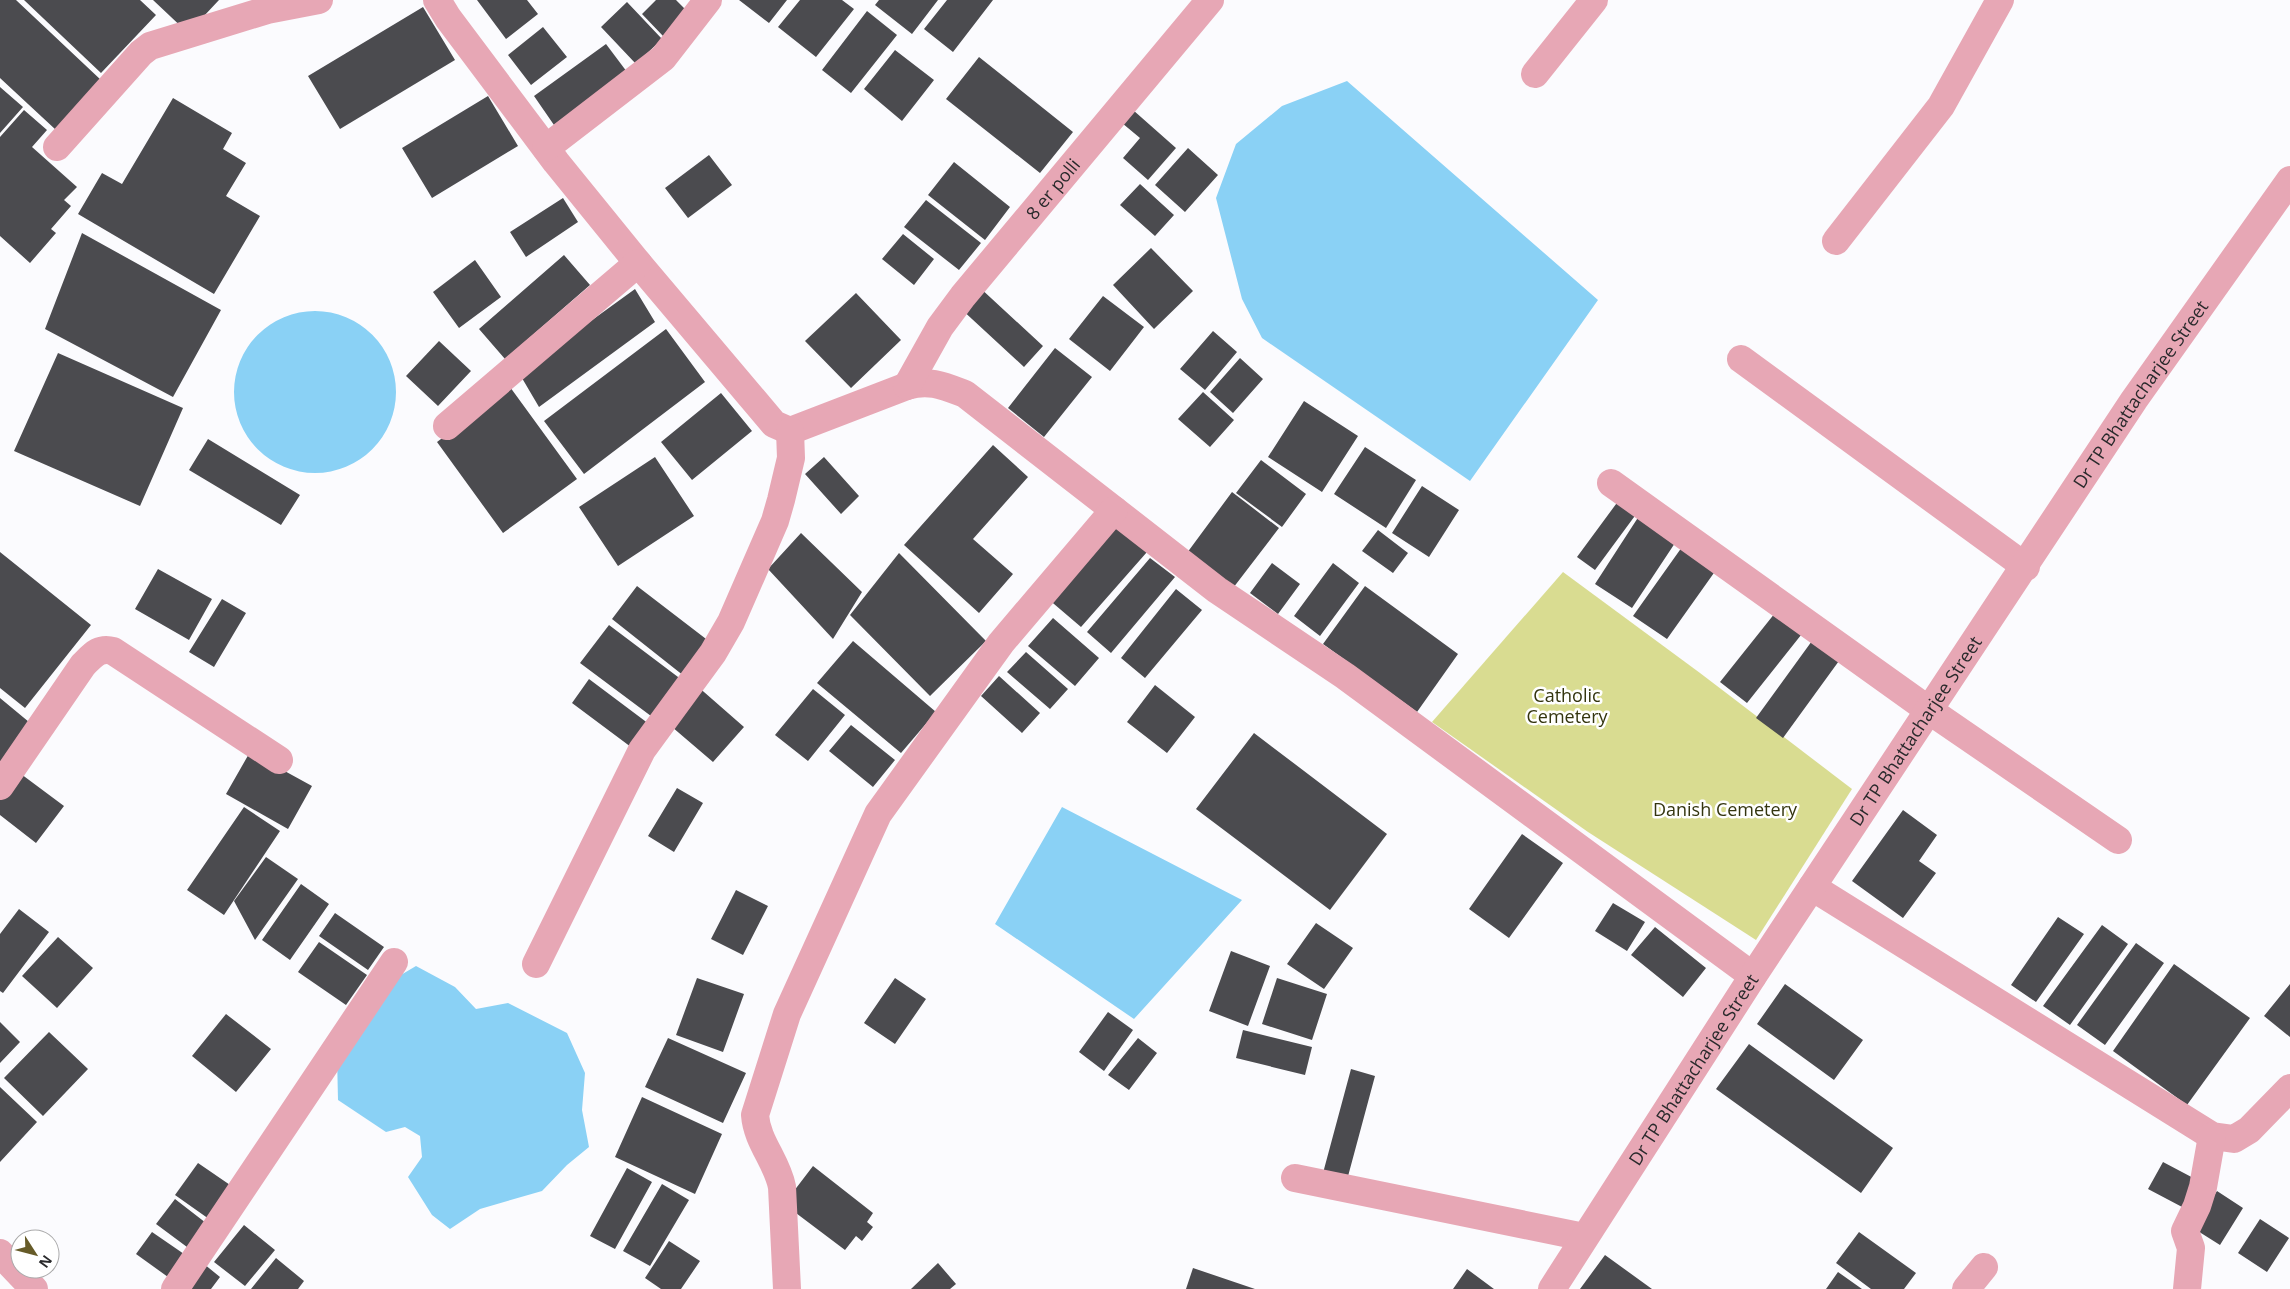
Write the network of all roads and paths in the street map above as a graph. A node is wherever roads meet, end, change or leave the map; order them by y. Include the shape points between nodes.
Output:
1 (319, 0) edge
2 (437, 0) edge
3 (708, 0) edge
4 (1210, 0) edge
5 (1594, 0) edge
6 (2000, 0) edge
7 (1535, 74) dead end
8 (57, 147) dead end
9 (546, 148) junction
10 (2290, 180) edge
11 (1836, 241) dead end
12 (638, 263) junction
13 (1741, 359) dead end
14 (908, 386) junction
15 (447, 426) dead end
16 (790, 431) junction
17 (1611, 483) dead end
18 (1114, 510) junction
19 (2026, 567) junction
20 (1930, 711) junction
21 (279, 760) dead end
22 (0, 786) edge
23 (2118, 840) dead end
24 (1812, 887) junction
25 (394, 962) dead end
26 (536, 964) dead end
27 (1753, 976) junction
28 (2290, 1088) edge
29 (2212, 1136) junction
30 (1295, 1178) dead end
31 (1584, 1237) junction
32 (0, 1253) edge
33 (1984, 1267) dead end
34 (34, 1289) edge
35 (175, 1289) edge
36 (787, 1289) edge
37 (1552, 1289) edge
38 (1966, 1289) edge
39 (2187, 1289) edge

1 - 8 street via 267,10 150,46 141,52
2 - 9 street
3 - 9 street via 664,58
4 - 14 street, 8 er polli via 963,296 940,327
5 - 7 street
6 - 11 street via 1941,106
9 - 12 street
10 - 19 street, Dr TP Bhattacharjee Street via 2134,400
12 - 15 street
12 - 16 street via 767,418
13 - 19 street
14 - 16 street
14 - 18 street via 926,382 965,394
16 - 26 street via 791,458 781,500 772,529 731,622 713,653 642,750
17 - 20 street
18 - 27 street via 1225,595 1345,676
18 - 36 street via 1001,643 878,814 787,1014 755,1115 756,1127 779,1173 782,1187
19 - 20 street, Dr TP Bhattacharjee Street
20 - 23 street
20 - 24 street, Dr TP Bhattacharjee Street
21 - 22 street via 106,649 95,652 84,665
24 - 27 street, Dr TP Bhattacharjee Street
24 - 29 street
25 - 35 street
27 - 31 street, Dr TP Bhattacharjee Street
28 - 29 street via 2249,1130 2234,1139
29 - 39 street via 2203,1186 2185,1231 2191,1248
30 - 31 street
31 - 37 street, Dr TP Bhattacharjee Street
32 - 34 street
33 - 38 street

